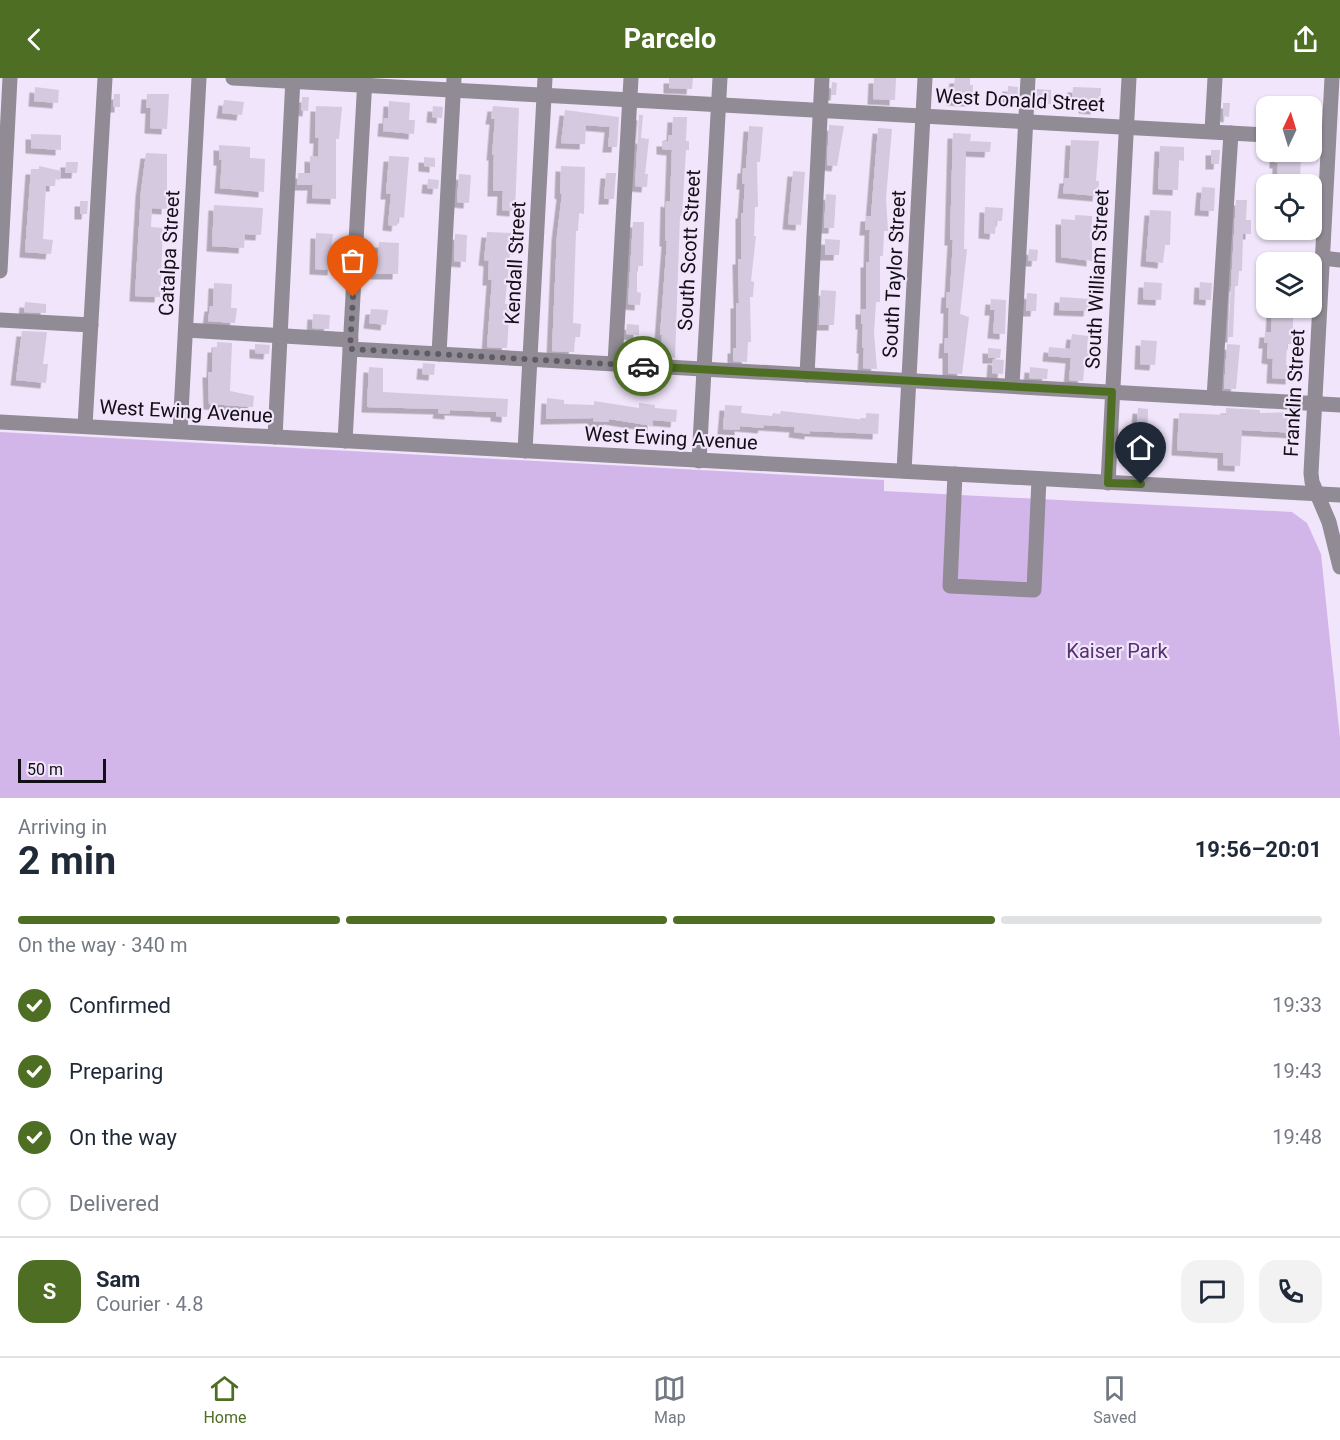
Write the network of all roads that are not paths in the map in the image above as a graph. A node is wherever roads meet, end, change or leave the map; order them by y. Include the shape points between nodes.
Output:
1 (10, 78) edge
2 (105, 78) edge
3 (199, 78) edge
4 (233, 78) edge
5 (545, 78) edge
6 (631, 78) edge
7 (720, 78) edge
8 (822, 78) edge
9 (925, 78) edge
10 (1028, 78) edge
11 (1129, 78) edge
12 (1215, 78) edge
13 (1332, 78) edge
14 (293, 80) edge
15 (364, 81) edge
16 (454, 84) edge
17 (544, 95) junction
18 (630, 100) junction
19 (719, 106) junction
20 (820, 111) junction
21 (923, 116) junction
22 (1025, 121) junction
23 (1126, 127) junction
24 (1212, 131) junction
25 (1230, 133) junction
26 (1256, 134) edge
27 (1322, 138) edge
28 (1328, 138) junction
29 (1322, 258) joint
30 (1340, 260) edge
31 (0, 271) edge
32 (1319, 318) edge
33 (0, 320) edge
34 (91, 325) junction
35 (186, 330) junction
36 (280, 335) junction
37 (350, 344) junction
38 (439, 354) junction
39 (531, 359) junction
40 (615, 364) junction
41 (704, 369) junction
42 (807, 375) junction
43 (909, 380) junction
44 (1012, 386) junction
45 (1112, 392) junction
46 (1214, 398) junction
47 (1315, 403) junction
48 (1340, 405) edge
49 (0, 422) edge
50 (85, 426) junction
51 (180, 431) junction
52 (275, 437) junction
53 (345, 441) junction
54 (525, 451) junction
55 (699, 460) junction
56 (904, 471) junction
57 (955, 474) junction
58 (1039, 478) junction
59 (1108, 483) junction
60 (1318, 494) junction
61 (1340, 495) edge
62 (1340, 567) edge

1 - 31 street
2 - 34 street
3 - 35 street, Catalpa Street
4 - 14 street, West Donald Street
5 - 17 street, Kendall Street
6 - 18 street
7 - 19 street, South Scott Street
8 - 20 street
9 - 21 street, South Taylor Street
10 - 22 street
11 - 23 street, South William Street
12 - 24 street
13 - 28 street, Franklin Street
14 - 15 street, West Donald Street
14 - 36 street
15 - 16 street, West Donald Street
15 - 37 street
16 - 17 street, West Donald Street
16 - 38 street
17 - 18 street, West Donald Street
17 - 39 street, Kendall Street
18 - 19 street, West Donald Street
18 - 40 street
19 - 20 street, West Donald Street
19 - 41 street, South Scott Street
20 - 21 street, West Donald Street
20 - 42 street
21 - 22 street, West Donald Street
21 - 43 street, South Taylor Street
22 - 23 street, West Donald Street
22 - 44 street
23 - 24 street, West Donald Street
23 - 45 street, South William Street
24 - 25 street, West Donald Street
25 - 26 street, West Donald Street
25 - 46 street
27 - 28 street
28 - 29 street, Franklin Street
29 - 30 street
32 - 47 street, Franklin Street
33 - 34 street
34 - 50 street
35 - 36 street
35 - 51 street, Catalpa Street
36 - 37 street
36 - 52 street
37 - 38 street
37 - 53 street
38 - 39 street
39 - 40 street
39 - 54 street, Kendall Street
40 - 41 street
41 - 42 street
41 - 55 street, South Scott Street
42 - 43 street
43 - 44 street
43 - 56 street, South Taylor Street
44 - 45 street
45 - 46 street
45 - 59 street, South William Street
46 - 47 street
47 - 48 street
47 - 60 street, Franklin Street via 1311,473
49 - 50 street, West Ewing Avenue
50 - 51 street, West Ewing Avenue
51 - 52 street, West Ewing Avenue
52 - 53 street, West Ewing Avenue
53 - 54 street, West Ewing Avenue
54 - 55 street, West Ewing Avenue
55 - 56 street, West Ewing Avenue
56 - 57 street, West Ewing Avenue
57 - 58 street, West Ewing Avenue
57 - 58 street via 950,586 960,587 1034,590
58 - 59 street, West Ewing Avenue
59 - 60 street, West Ewing Avenue
60 - 61 street, West Ewing Avenue
60 - 62 street, Franklin Street

